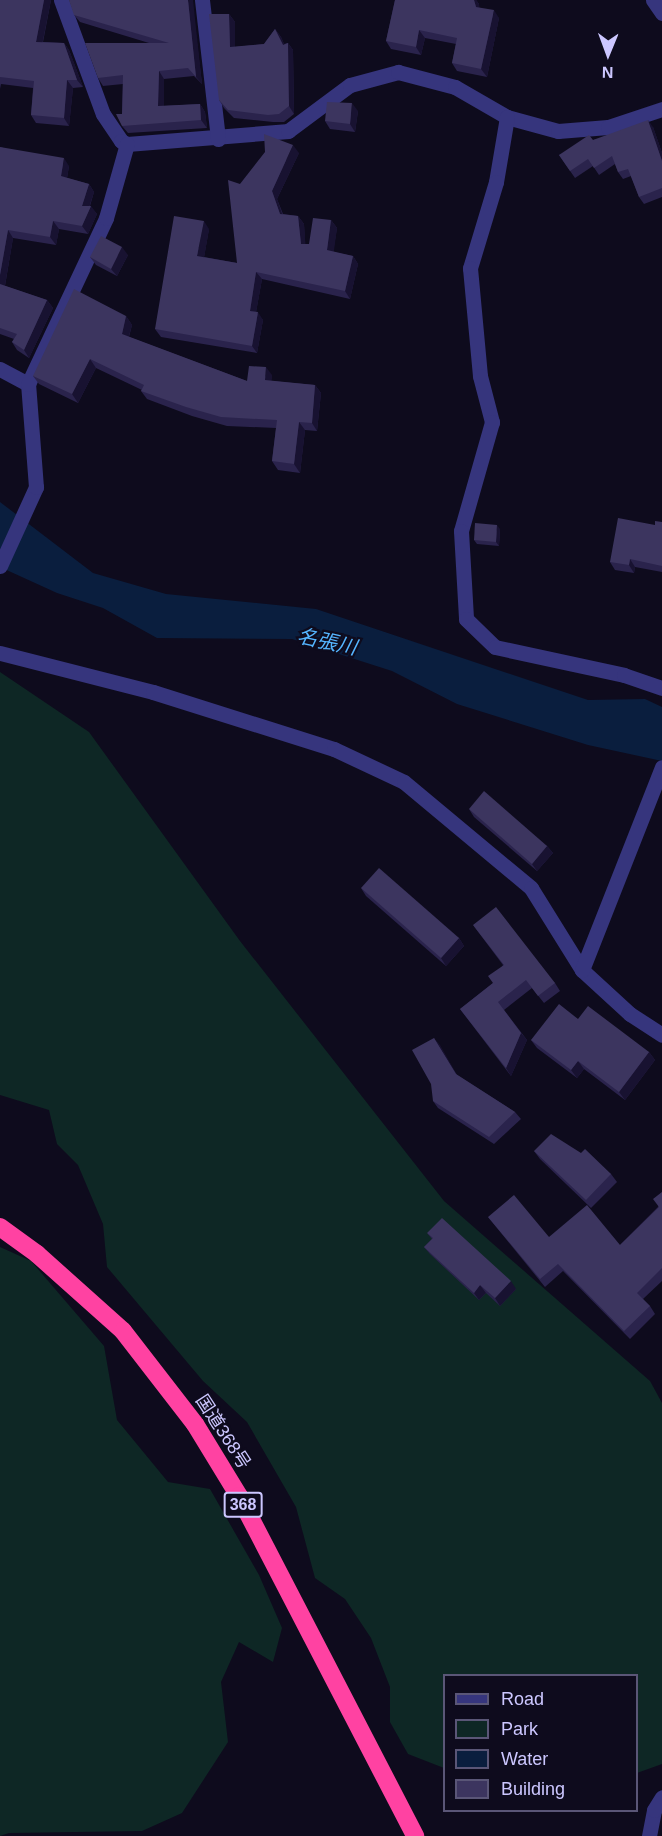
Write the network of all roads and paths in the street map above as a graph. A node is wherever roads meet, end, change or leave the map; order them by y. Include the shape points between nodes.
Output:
1 (61, 0) edge
2 (202, 0) edge
3 (653, 0) edge
4 (662, 13) edge
5 (662, 109) edge
6 (507, 117) junction
7 (218, 139) junction
8 (127, 144) junction
9 (0, 369) edge
10 (28, 384) junction
11 (0, 566) edge
12 (0, 653) edge
13 (662, 688) edge
14 (662, 767) edge
15 (582, 970) junction
16 (662, 1035) edge
17 (0, 1227) edge
18 (662, 1797) edge
19 (415, 1836) edge
20 (649, 1836) edge

1 - 8 street via 104,114
2 - 7 street
3 - 4 street
5 - 6 street via 608,127 558,131
6 - 7 street via 455,87 398,72 350,85 288,131
6 - 13 street via 496,182 470,268 480,376 492,422 461,531 466,619 495,647 624,675
7 - 8 street
8 - 10 street via 106,218
9 - 10 street
10 - 11 street via 36,488
12 - 15 street via 153,692 334,748 404,782 531,888
14 - 15 street
15 - 16 street via 630,1014
17 - 19 highway, 国道368号 / 368 via 37,1254 123,1332 195,1424 239,1496
18 - 20 street via 654,1810

